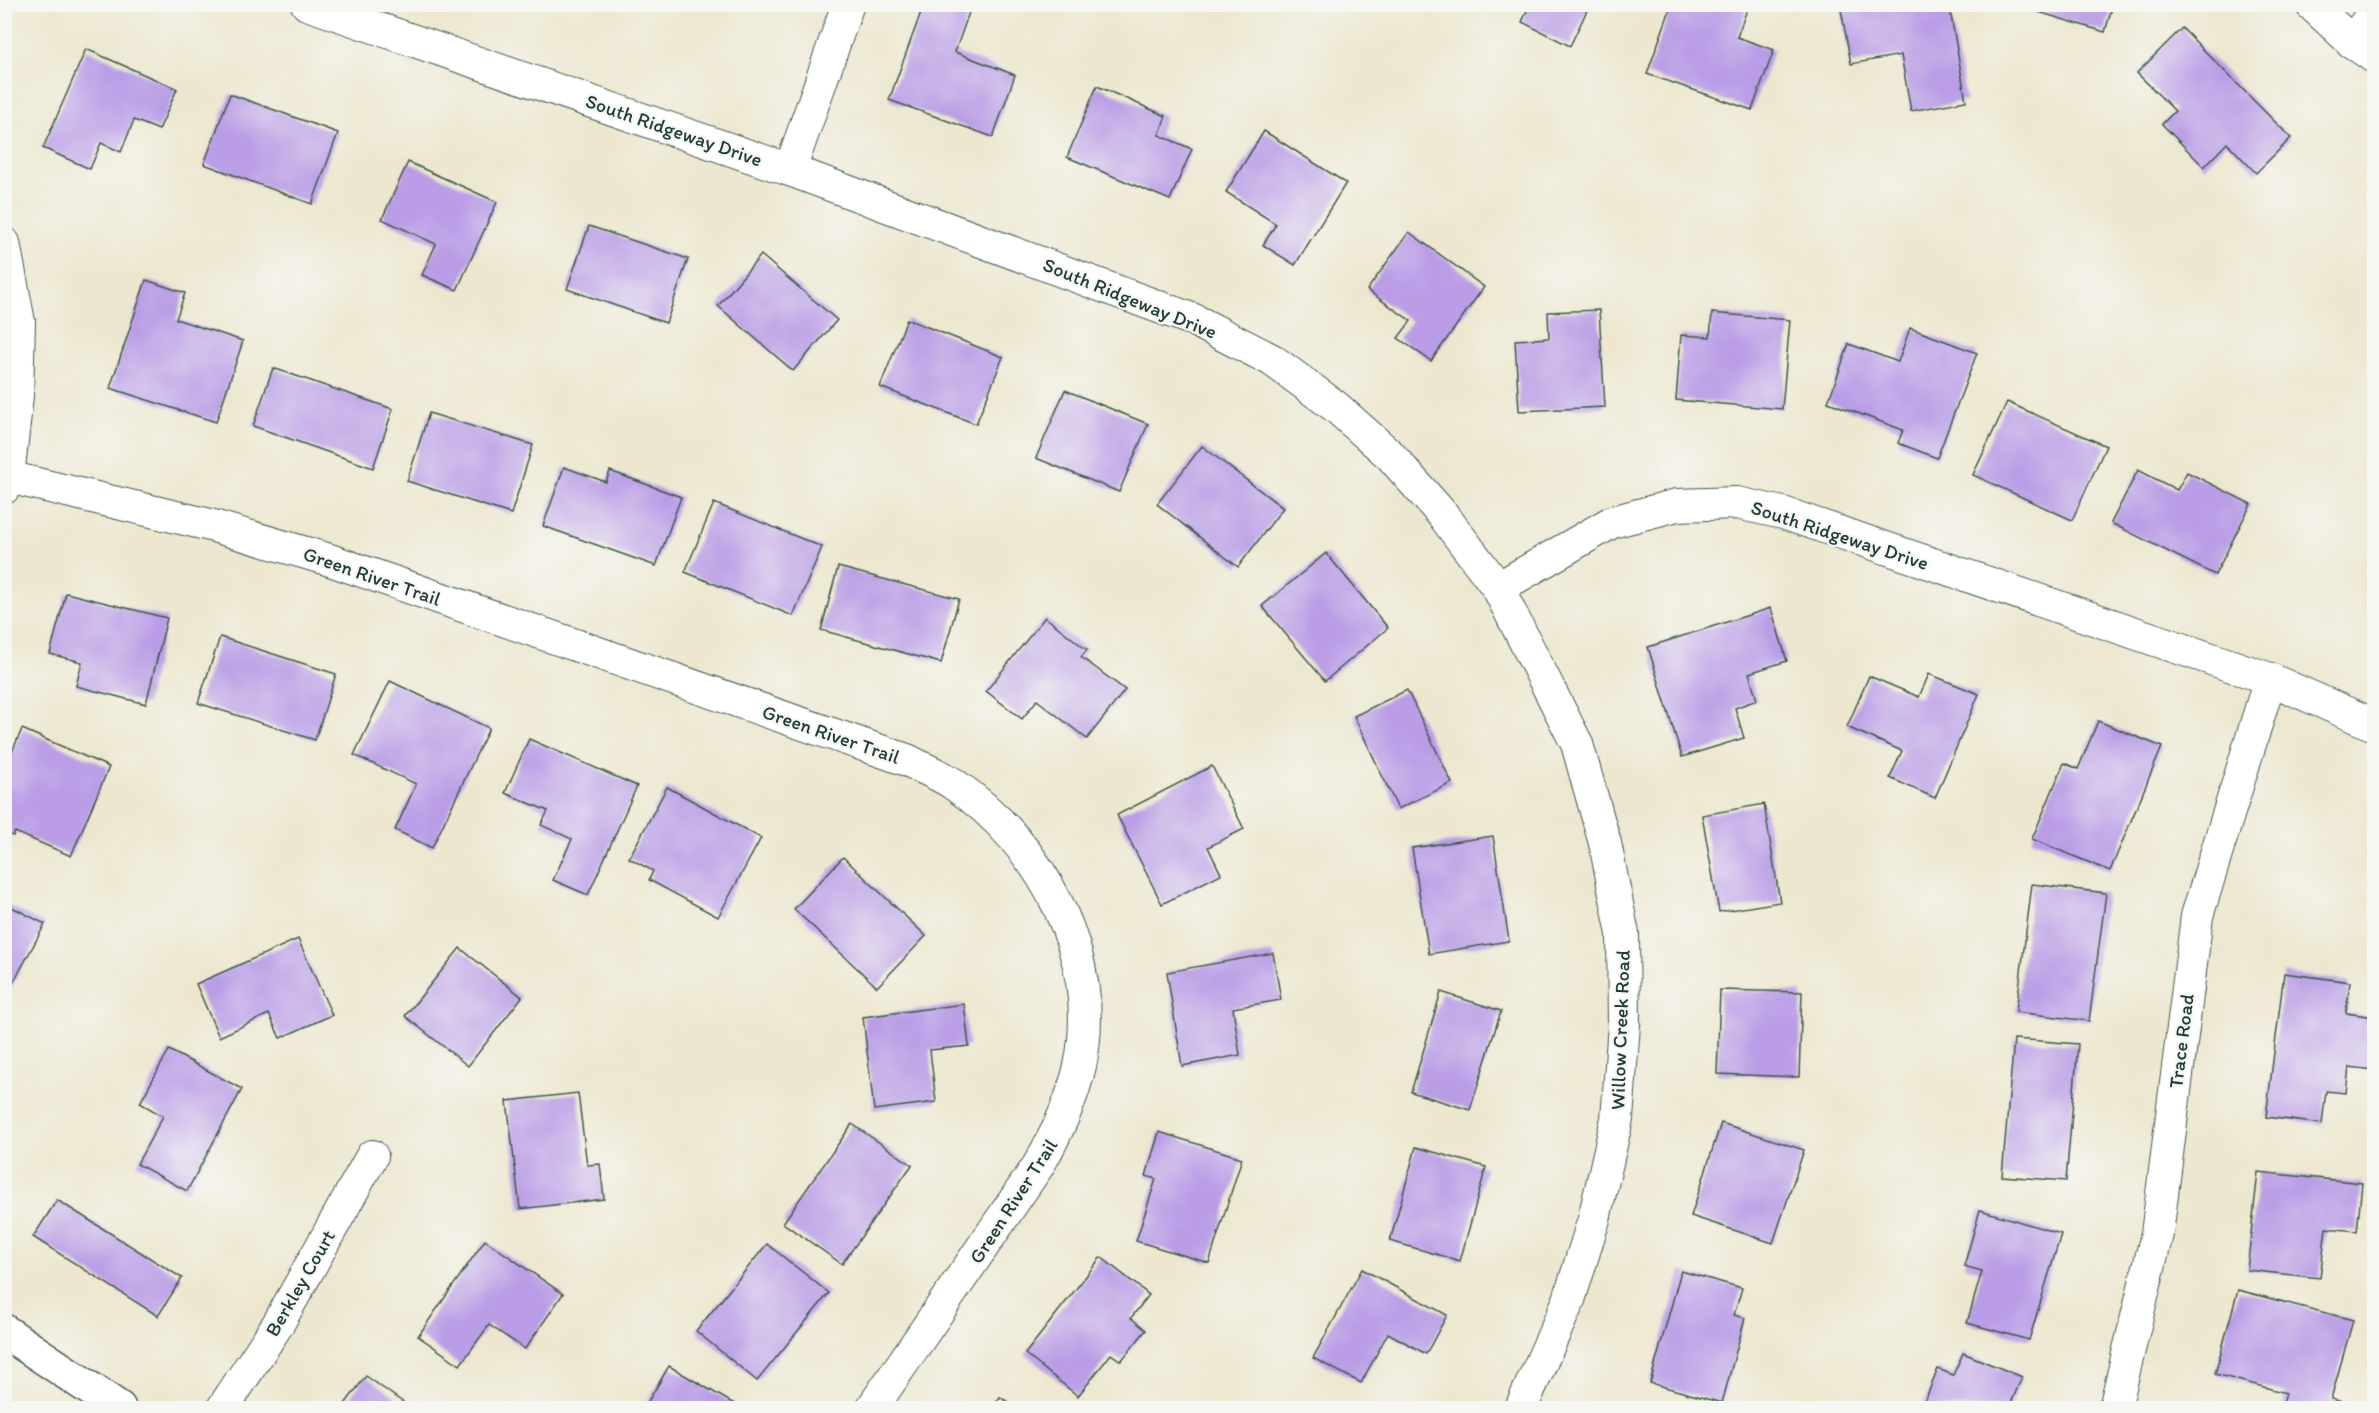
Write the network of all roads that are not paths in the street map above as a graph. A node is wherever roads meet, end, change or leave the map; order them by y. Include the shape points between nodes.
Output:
1 (307, 4) edge
2 (848, 4) edge
3 (2311, 4) edge
4 (2374, 12) edge
5 (2363, 49) edge
6 (790, 170) junction
7 (4, 243) edge
8 (6, 483) edge
9 (1498, 588) junction
10 (2270, 679) junction
11 (2374, 725) edge
12 (372, 1156) dead end
13 (4, 1330) edge
14 (119, 1408) edge
15 (224, 1408) edge
16 (872, 1408) edge
17 (1521, 1408) edge
18 (2115, 1408) edge

1 - 6 street, South Ridgeway Drive
2 - 6 street
3 - 5 street
4 - 5 street
6 - 9 street, South Ridgeway Drive via 1194,320 1272,360 1336,407 1390,455 1443,515
7 - 8 street via 19,322 17,396
8 - 16 street, Green River Trail via 210,525 330,560 907,760 951,782 993,814 1035,864 1061,909 1079,963 1085,1016 1080,1066 1058,1133 1038,1166
9 - 10 street, South Ridgeway Drive via 1612,522 1677,505 1737,502 1784,513
9 - 17 street, Willow Creek Road via 1577,744 1605,843 1623,934 1624,1024 1617,1119 1594,1219 1569,1300
10 - 11 street, South Ridgeway Drive
10 - 18 street, Trace Road via 2197,916 2157,1234
12 - 15 street, Berkley Court via 278,1324
13 - 14 street

